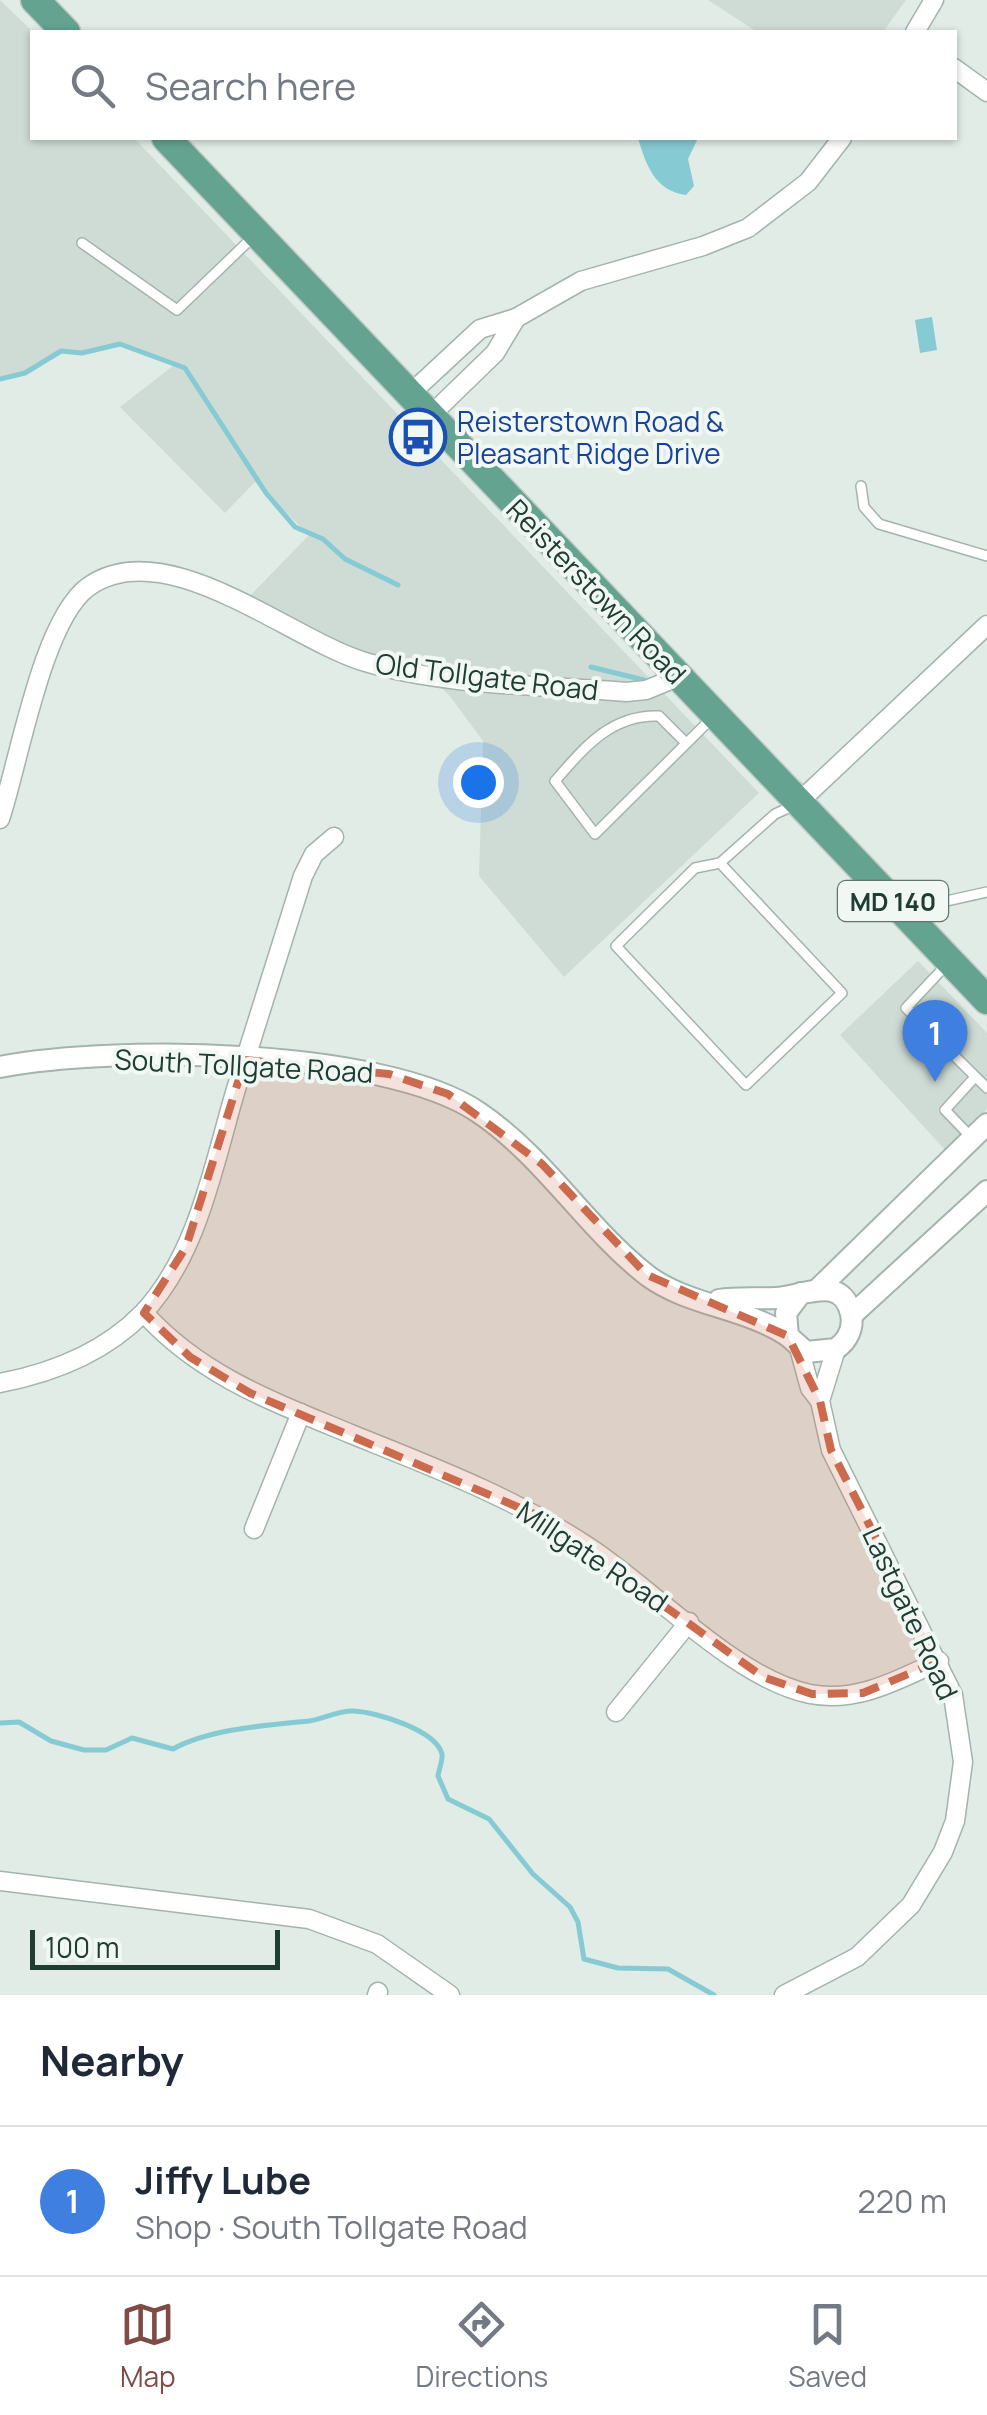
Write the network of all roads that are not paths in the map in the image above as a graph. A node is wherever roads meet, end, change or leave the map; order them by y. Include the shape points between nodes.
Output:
1 (35, 0) edge
2 (934, 0) edge
3 (64, 30) edge
4 (917, 30) edge
5 (957, 70) edge
6 (987, 92) edge
7 (168, 140) edge
8 (840, 140) edge
9 (257, 233) junction
10 (82, 243) dead end
11 (516, 318) junction
12 (410, 394) junction
13 (431, 415) junction
14 (862, 486) dead end
15 (987, 556) edge
16 (987, 625) edge
17 (678, 677) junction
18 (715, 715) junction
19 (686, 742) junction
20 (800, 802) junction
21 (0, 819) edge
22 (334, 837) dead end
23 (720, 863) junction
24 (987, 892) edge
25 (904, 911) junction
26 (950, 961) junction
27 (987, 1000) edge
28 (245, 1060) junction
29 (0, 1067) edge
30 (975, 1078) junction
31 (987, 1088) edge
32 (980, 1131) edge
33 (987, 1191) edge
34 (810, 1291) junction
35 (707, 1302) junction
36 (144, 1313) junction
37 (852, 1314) junction
38 (794, 1342) junction
39 (836, 1350) junction
40 (0, 1383) edge
41 (820, 1401) junction
42 (301, 1413) junction
43 (254, 1528) dead end
44 (690, 1622) junction
45 (939, 1661) junction
46 (616, 1712) dead end
47 (0, 1880) edge
48 (450, 1995) edge
49 (784, 1995) edge

1 - 3 main road
2 - 4 street
5 - 6 street
7 - 9 main road, Reisterstown Road / MD 140
8 - 11 street via 808,182 748,228 581,281
9 - 10 lane via 177,310
9 - 12 main road, Reisterstown Road / MD 140
11 - 12 street via 480,329
11 - 13 street via 495,353
12 - 13 main road, Reisterstown Road / MD 140
13 - 17 main road, Reisterstown Road / MD 140
14 - 15 lane via 864,506 879,524
16 - 20 street
17 - 18 main road, Reisterstown Road / MD 140
17 - 21 street, Old Tollgate Road via 626,692 400,670 328,648 192,582 123,571 87,588 56,630
18 - 19 lane
18 - 20 main road, Reisterstown Road / MD 140
19 - 19 lane via 595,834 554,781 608,727 628,720 659,716
20 - 23 lane via 774,814
20 - 25 main road, Reisterstown Road / MD 140
22 - 28 street via 314,854 303,876
23 - 23 lane via 695,868 616,946 746,1085 842,992
24 - 25 lane
25 - 26 main road, Reisterstown Road / MD 140
26 - 27 main road, Reisterstown Road / MD 140
26 - 30 lane via 906,1008
28 - 29 street, South Tollgate Road via 117,1056
28 - 35 street, South Tollgate Road via 388,1074 448,1094 542,1164 647,1275
28 - 36 street via 186,1247
30 - 31 lane
30 - 32 lane via 945,1110
32 - 34 street
33 - 37 street
34 - 35 street, South Tollgate Road
34 - 37 street via 842,1298
34 - 38 street via 786,1313
35 - 38 street, South Tollgate Road via 754,1316
36 - 40 street via 68,1364
36 - 42 street, Millgate Road via 220,1376
37 - 39 street via 849,1335
38 - 39 street via 820,1354
38 - 41 street, Lastgate Road
39 - 41 street
41 - 45 street, Lastgate Road via 831,1450
42 - 43 street
42 - 44 street, Millgate Road via 540,1516
44 - 45 street, Millgate Road via 763,1677 812,1694 883,1688
44 - 46 street
45 - 49 street, Lastgate Road via 953,1695 963,1762 943,1852 887,1932 857,1957
47 - 48 street via 309,1919 377,1944

